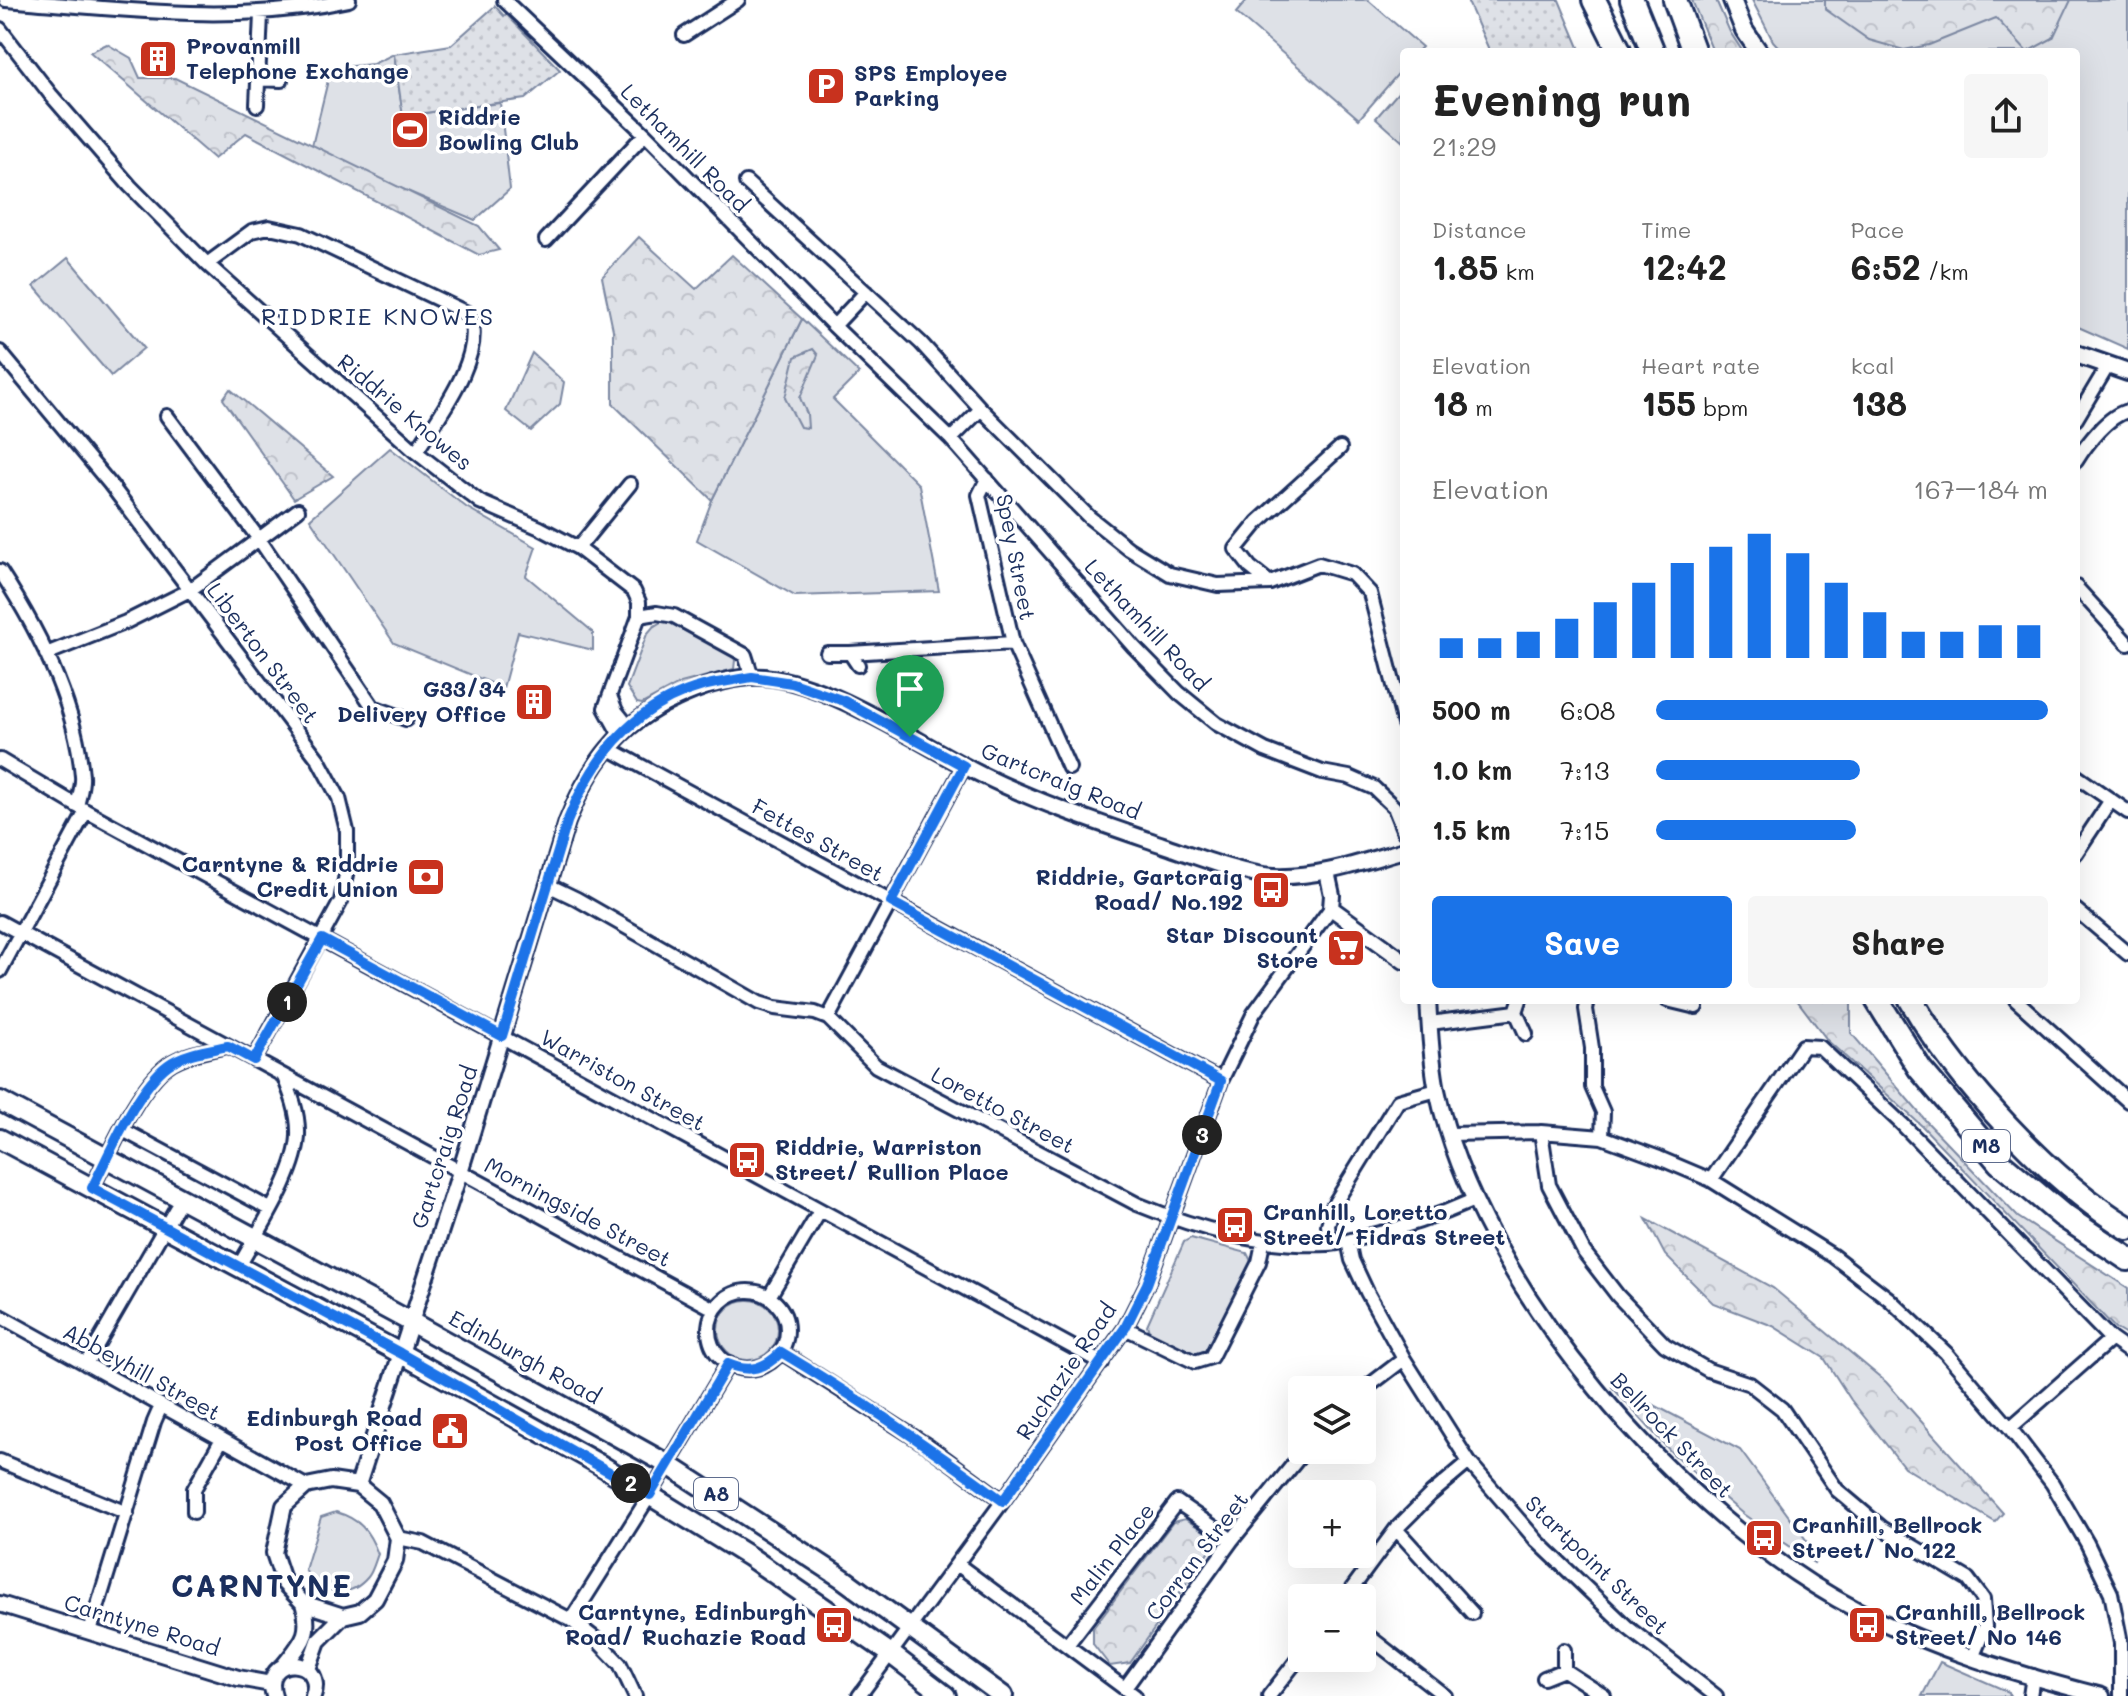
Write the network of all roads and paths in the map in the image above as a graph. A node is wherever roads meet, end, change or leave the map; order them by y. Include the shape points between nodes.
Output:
1 (6, 0) edge
2 (349, 0) edge
3 (504, 0) edge
4 (738, 0) edge
5 (1594, 0) edge
6 (1601, 0) edge
7 (1632, 0) edge
8 (1675, 0) edge
9 (1732, 0) edge
10 (261, 14) junction
11 (0, 29) edge
12 (684, 35) dead end
13 (1618, 48) edge
14 (1619, 48) edge
15 (1651, 48) edge
16 (1693, 48) edge
17 (1756, 48) edge
18 (258, 79) junction
19 (281, 80) dead end
20 (257, 105) dead end
21 (645, 134) junction
22 (746, 182) dead end
23 (546, 240) dead end
24 (207, 264) junction
25 (866, 292) junction
26 (834, 326) junction
27 (0, 352) edge
28 (2080, 356) edge
29 (2107, 367) junction
30 (2128, 372) edge
31 (981, 409) junction
32 (2128, 411) edge
33 (2080, 412) edge
34 (167, 416) dead end
35 (951, 439) junction
36 (1340, 448) dead end
37 (416, 452) junction
38 (2080, 456) edge
39 (987, 479) junction
40 (630, 484) dead end
41 (298, 510) dead end
42 (259, 539) junction
43 (578, 548) junction
44 (0, 571) edge
45 (1270, 583) junction
46 (190, 590) junction
47 (2080, 599) edge
48 (639, 616) junction
49 (1013, 643) junction
50 (2128, 644) edge
51 (827, 653) dead end
52 (850, 653) junction
53 (46, 654) junction
54 (858, 665) dead end
55 (747, 678) junction
56 (1400, 692) edge
57 (406, 719) dead end
58 (624, 730) junction
59 (608, 748) junction
60 (0, 760) edge
61 (964, 766) junction
62 (1069, 768) dead end
63 (2080, 779) edge
64 (1400, 800) edge
65 (2111, 800) junction
66 (1394, 807) junction
67 (81, 808) junction
68 (2128, 812) edge
69 (1400, 822) edge
70 (2080, 847) edge
71 (1400, 851) edge
72 (1327, 872) junction
73 (548, 885) junction
74 (891, 902) junction
75 (1331, 908) junction
76 (2080, 913) edge
77 (0, 922) edge
78 (20, 933) junction
79 (322, 939) junction
80 (2128, 954) edge
81 (1400, 958) edge
82 (0, 971) edge
83 (1428, 1004) edge
84 (1587, 1004) edge
85 (1684, 1004) edge
86 (1879, 1004) edge
87 (1913, 1004) edge
88 (2020, 1004) edge
89 (1518, 1006) edge
90 (1696, 1007) dead end
91 (828, 1018) junction
92 (1430, 1023) junction
93 (1526, 1034) dead end
94 (502, 1036) junction
95 (228, 1046) junction
96 (254, 1060) junction
97 (284, 1077) junction
98 (1221, 1081) junction
99 (1437, 1090) junction
100 (0, 1101) edge
101 (2128, 1101) edge
102 (123, 1130) junction
103 (1541, 1132) junction
104 (1450, 1134) junction
105 (1602, 1137) junction
106 (0, 1139) edge
107 (107, 1158) junction
108 (460, 1172) junction
109 (1711, 1180) junction
110 (92, 1188) junction
111 (182, 1198) junction
112 (1474, 1200) junction
113 (270, 1209) junction
114 (820, 1211) junction
115 (1172, 1218) junction
116 (165, 1228) junction
117 (2128, 1228) edge
118 (254, 1238) junction
119 (1348, 1241) junction
120 (1263, 1243) junction
121 (1330, 1244) junction
122 (2128, 1259) edge
123 (238, 1268) junction
124 (769, 1297) junction
125 (714, 1309) junction
126 (0, 1316) edge
127 (411, 1322) junction
128 (1125, 1328) junction
129 (2111, 1339) junction
130 (2128, 1351) edge
131 (781, 1352) junction
132 (400, 1353) junction
133 (1404, 1359) junction
134 (1102, 1363) junction
135 (86, 1364) junction
136 (728, 1364) junction
137 (1376, 1380) edge
138 (161, 1406) junction
139 (2010, 1428) junction
140 (222, 1439) junction
141 (0, 1461) edge
142 (1469, 1462) junction
143 (667, 1464) junction
144 (1294, 1464) edge
145 (358, 1485) junction
146 (306, 1486) junction
147 (650, 1495) junction
148 (1003, 1501) junction
149 (194, 1512) dead end
150 (127, 1513) junction
151 (1396, 1529) junction
152 (398, 1538) junction
153 (1232, 1540) junction
154 (957, 1564) junction
155 (1355, 1584) edge
156 (303, 1603) junction
157 (0, 1604) edge
158 (1472, 1613) dead end
159 (343, 1616) junction
160 (571, 1620) junction
161 (911, 1627) junction
162 (90, 1631) junction
163 (1376, 1642) edge
164 (1067, 1645) junction
165 (1564, 1650) dead end
166 (891, 1654) junction
167 (1972, 1658) junction
168 (284, 1665) junction
169 (308, 1669) junction
170 (1564, 1670) junction
171 (1288, 1672) edge
172 (2033, 1676) junction
173 (1544, 1678) dead end
174 (272, 1690) edge
175 (1130, 1692) edge
176 (317, 1695) edge
177 (635, 1696) edge
178 (859, 1696) edge
179 (946, 1696) edge
180 (1003, 1696) edge
181 (1269, 1696) edge
182 (1445, 1696) edge
183 (1604, 1696) edge
184 (1716, 1696) edge
185 (2030, 1696) edge
186 (2102, 1696) edge
187 (2121, 1696) edge

1 - 10 street
2 - 10 street
3 - 21 street, Lethamhill Road
4 - 12 street
5 - 13 highway
6 - 14 highway
7 - 15 highway
8 - 16 highway
9 - 17 main road
10 - 18 street
11 - 24 street, Riddrie Knowes via 130,186
18 - 19 street
18 - 20 street
21 - 23 street
21 - 26 street, Lethamhill Road
22 - 25 street, Lethamhill Road
24 - 37 street, Riddrie Knowes
24 - 37 street via 252,231 269,227 301,234 469,314 469,360
25 - 26 street
25 - 31 street, Lethamhill Road
26 - 35 street, Lethamhill Road
27 - 46 street, Liberton Street
28 - 29 main road
29 - 30 main road
29 - 33 street
31 - 35 street
31 - 45 street, Lethamhill Road via 1089,517 1170,574 1218,585
32 - 38 street via 2109,422
34 - 42 street
35 - 39 street, Lethamhill Road
36 - 45 street via 1258,522 1236,549
37 - 43 street, Riddrie Knowes via 480,502
39 - 49 street, Spey Street via 979,495
39 - 66 street, Lethamhill Road via 1179,693 1265,750 1374,788
40 - 43 street
41 - 42 street
42 - 46 street
42 - 57 street via 373,707
43 - 48 street, Riddrie Knowes via 634,591
44 - 53 street
45 - 56 street, Lethamhill Road via 1319,564 1352,574 1370,593
46 - 53 street
46 - 79 street, Liberton Street via 318,759 339,798 347,831 347,869 341,901
47 - 50 street
48 - 55 street via 674,616 738,651
48 - 58 street via 605,708
49 - 52 street, Spey Street
49 - 62 street, Spey Street
51 - 52 street, Spey Street
52 - 54 street
53 - 67 street via 74,727
55 - 58 street, Gartcraig Road via 701,687 653,708
55 - 61 street, Gartcraig Road via 792,683 844,701
58 - 59 street, Gartcraig Road
59 - 73 street, Gartcraig Road via 580,790
59 - 74 street, Fettes Street
60 - 67 street, Warriston Street
61 - 72 street, Gartcraig Road via 1020,794 1214,862 1273,876
61 - 74 street
63 - 65 street
64 - 66 street
65 - 68 street
65 - 70 street
66 - 69 street
67 - 78 street
67 - 79 street, Warriston Street
71 - 72 street, Gartcraig Road
72 - 75 street
73 - 91 street via 759,1003
73 - 94 street, Gartcraig Road
74 - 91 street
74 - 98 street, Fettes Street
75 - 81 street
75 - 98 street, Ruchazie Road via 1254,1013
76 - 80 street
77 - 78 street, Morningside Street
78 - 82 street
78 - 95 street, Morningside Street
79 - 94 street, Warriston Street
79 - 96 street, Liberton Street
83 - 92 street, Bellrock Street
84 - 105 street via 1592,1087 1603,1112
85 - 90 street
86 - 122 highway, M8 via 1920,1069 1999,1162 2062,1215
87 - 117 highway, M8 via 1983,1100 2052,1168
88 - 101 street
89 - 92 street
89 - 93 street
91 - 115 street, Loretto Street via 876,1066
92 - 99 street, Bellrock Street
94 - 108 street, Gartcraig Road
94 - 114 street, Warriston Street
95 - 96 street, Morningside Street
95 - 102 street via 170,1064 148,1085
96 - 97 street, Morningside Street
97 - 108 street, Morningside Street
97 - 113 street via 298,1133 295,1153
98 - 115 street, Ruchazie Road
99 - 104 street, Bellrock Street
99 - 121 street via 1398,1101 1333,1206
100 - 107 main road, Edinburgh Road / A8
102 - 107 street
102 - 113 street
103 - 104 street
103 - 105 street
103 - 167 street via 1549,1185 1584,1252 1618,1296 1665,1345 1708,1370 1750,1384 1782,1409 1837,1490 1882,1528 1968,1579 1983,1599 1985,1627
104 - 112 street, Bellrock Street
105 - 109 street
106 - 110 main road, A8
107 - 110 street
107 - 111 main road, Edinburgh Road / A8
108 - 125 street, Morningside Street
108 - 127 street, Gartcraig Road
109 - 129 street via 1803,1046 1820,1047
109 - 139 street via 1833,1256 1889,1299 1946,1353
110 - 116 main road, A8
111 - 116 street
111 - 118 main road, Edinburgh Road / A8
112 - 119 street, Loretto Street via 1433,1218
112 - 167 street, Bellrock Street via 1536,1306 1591,1383 1651,1452 1716,1513 1856,1610
113 - 118 street
114 - 124 street
114 - 134 street, Warriston Street
115 - 120 street, Loretto Street
115 - 128 street, Ruchazie Road
116 - 123 main road, A8
116 - 135 street
118 - 123 street
118 - 127 main road, Edinburgh Road / A8
119 - 121 street, Loretto Street
119 - 133 street, Startpoint Street via 1367,1292
120 - 121 street, Loretto Street
120 - 128 street via 1259,1262 1211,1357 1195,1362
123 - 132 main road, A8
124 - 125 street via 745,1291
124 - 131 street via 785,1316
125 - 136 street via 711,1345
126 - 135 street, Abbeyhill Street
127 - 132 street, Gartcraig Road
127 - 143 main road, Edinburgh Road / A8
128 - 134 street, Ruchazie Road
129 - 130 street
129 - 139 street
131 - 136 street via 751,1370
131 - 148 street
132 - 145 street, Gartcraig Road
132 - 147 main road, A8
133 - 137 street
133 - 142 street, Startpoint Street
134 - 148 street, Ruchazie Road
135 - 138 street, Abbeyhill Street
136 - 143 street
138 - 140 street, Abbeyhill Street
138 - 150 street
139 - 187 street via 2052,1483 2111,1593 2121,1643
140 - 146 street, Abbeyhill Street
140 - 149 street via 194,1489
141 - 150 street
142 - 151 street
142 - 184 street, Startpoint Street via 1537,1541 1627,1627
143 - 147 street
143 - 161 main road, Edinburgh Road / A8
144 - 153 street, Corran Street
145 - 146 street via 331,1481
145 - 152 street via 380,1503
146 - 156 street via 284,1506 274,1553 284,1583
147 - 160 street
147 - 166 main road, A8
148 - 154 street, Ruchazie Road
150 - 162 street
151 - 155 street
151 - 158 street via 1465,1595
152 - 159 street via 395,1561 375,1599 360,1612
152 - 160 street via 423,1543
153 - 164 street, Malin Place via 1177,1502
153 - 175 street, Corran Street
154 - 161 street, Ruchazie Road
154 - 164 street
156 - 159 street
156 - 168 street via 307,1632
157 - 162 street, Carntyne Road
159 - 169 street via 318,1641
160 - 177 street via 620,1664
161 - 166 street, Ruchazie Road
161 - 180 main road, Edinburgh Road / A8
162 - 174 street, Carntyne Road
163 - 182 street
164 - 175 street
165 - 170 street
166 - 178 street, Ruchazie Road
166 - 179 main road, A8
167 - 172 street, Bellrock Street
168 - 169 street
168 - 174 street via 274,1674
169 - 176 street
170 - 173 street
170 - 183 street
171 - 181 street
172 - 185 street
172 - 186 street, Bellrock Street

